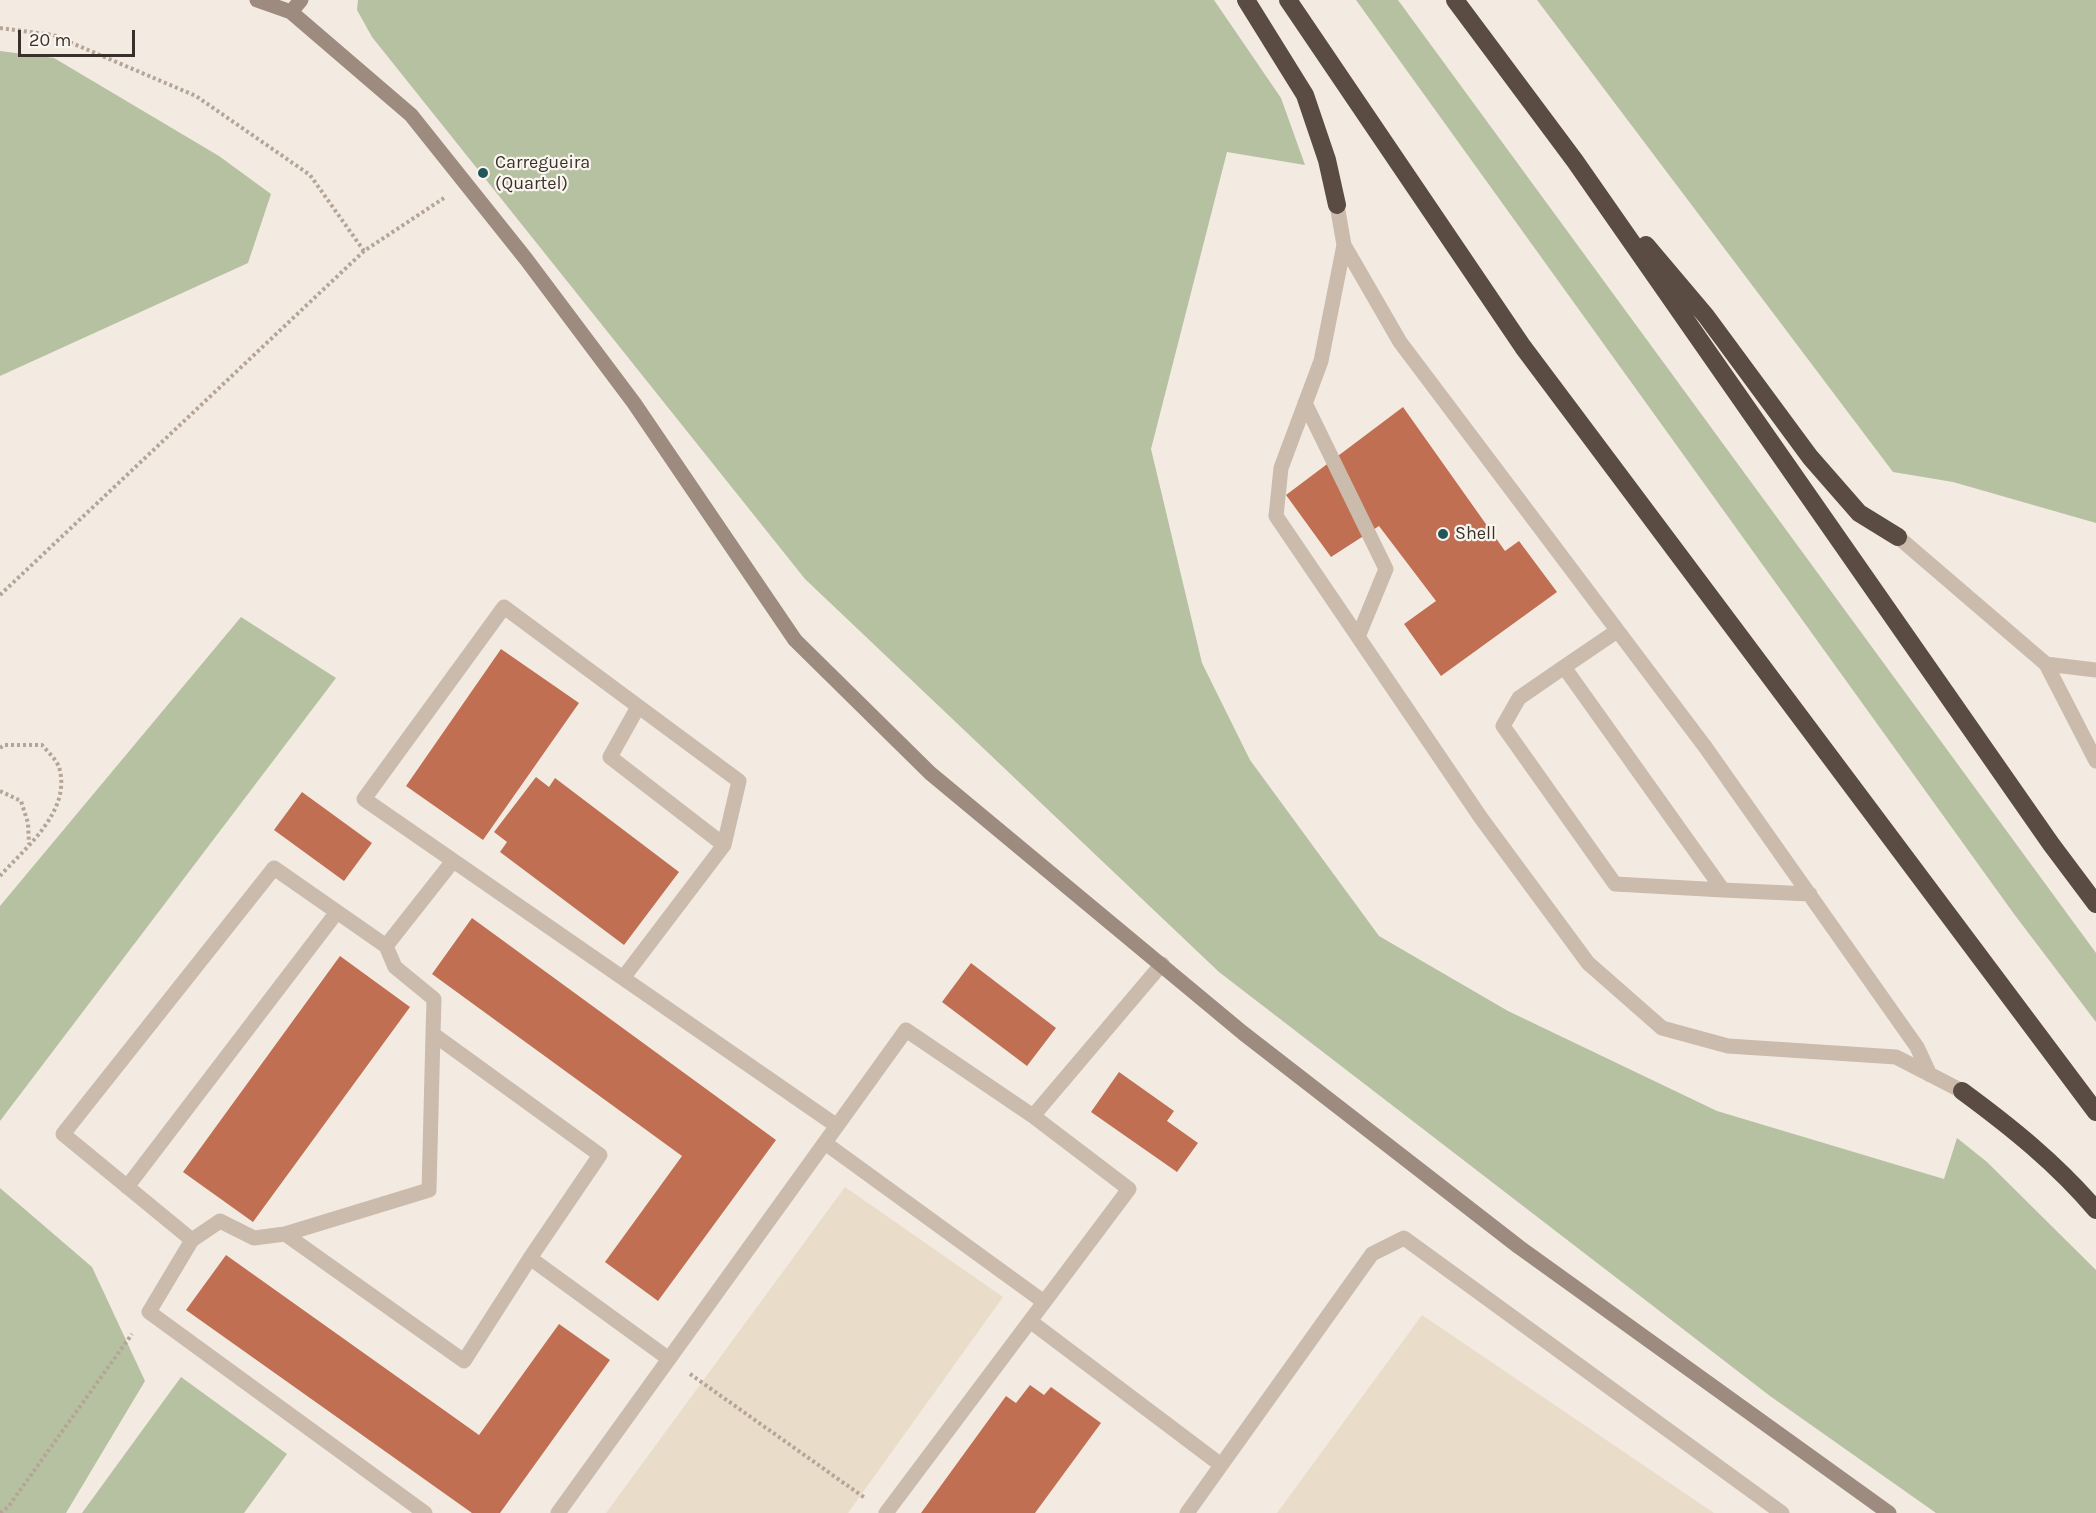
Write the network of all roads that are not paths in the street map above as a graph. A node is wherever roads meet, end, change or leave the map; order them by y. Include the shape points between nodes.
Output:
1 (257, 0) edge
2 (1246, 0) edge
3 (1288, 0) edge
4 (1455, 0) edge
5 (296, 6) edge
6 (1575, 161) junction
7 (1337, 205) joint
8 (1344, 245) junction
9 (1305, 403) junction
10 (1898, 537) joint
11 (1617, 631) junction
12 (1358, 636) junction
13 (2046, 664) junction
14 (1564, 667) junction
15 (2096, 670) edge
16 (638, 707) junction
17 (2096, 761) edge
18 (724, 845) junction
19 (453, 861) junction
20 (1723, 890) junction
21 (1810, 894) junction
22 (2096, 904) edge
23 (338, 912) junction
24 (386, 946) junction
25 (1162, 964) junction
26 (623, 978) junction
27 (433, 1034) junction
28 (1930, 1075) junction
29 (1962, 1091) joint
30 (2096, 1112) edge
31 (1033, 1116) junction
32 (837, 1126) junction
33 (825, 1143) junction
34 (127, 1187) junction
35 (2096, 1210) edge
36 (285, 1234) junction
37 (192, 1240) junction
38 (530, 1258) junction
39 (1044, 1302) junction
40 (1030, 1321) junction
41 (669, 1359) junction
42 (1221, 1465) junction
43 (425, 1513) edge
44 (558, 1513) edge
45 (886, 1513) edge
46 (1187, 1513) edge
47 (1782, 1513) edge
48 (1889, 1513) edge

1 - 5 main road
2 - 7 highway via 1305,95
3 - 30 highway via 1523,347
4 - 6 highway
5 - 25 main road via 411,116 467,183 634,403 795,640 930,773
6 - 10 highway via 1706,316 1817,465 1859,513
6 - 22 highway
7 - 8 lane
8 - 9 lane via 1321,361
8 - 11 lane via 1400,342
9 - 12 lane via 1386,569
9 - 12 lane via 1281,468 1276,516
10 - 13 lane
11 - 14 lane
11 - 21 lane
12 - 28 lane via 1481,818 1588,963 1662,1028 1728,1046 1896,1057
13 - 15 lane
13 - 17 lane
14 - 20 lane
14 - 20 lane via 1519,698 1503,726 1615,884
16 - 18 lane via 739,781
16 - 18 lane via 610,757
16 - 19 lane via 504,607 364,799
18 - 26 lane
19 - 24 lane
19 - 26 lane
20 - 21 lane
21 - 28 lane via 1917,1047
23 - 24 lane
23 - 34 lane
23 - 34 lane via 274,868 63,1134
24 - 27 lane via 395,967 434,999
25 - 31 lane
25 - 48 main road via 1243,1033 1519,1247
26 - 32 lane
27 - 36 lane via 429,1190
27 - 38 lane via 600,1155
28 - 29 lane
29 - 35 highway via 2012,1128 2069,1179
31 - 32 lane via 906,1030
31 - 39 lane via 1129,1189
32 - 33 lane
33 - 39 lane
33 - 41 lane
34 - 37 lane
36 - 37 lane via 254,1238 220,1221
36 - 38 lane via 464,1361
37 - 43 lane via 148,1312
38 - 41 lane
39 - 40 lane
40 - 42 lane
40 - 45 lane
41 - 44 lane
42 - 46 lane
42 - 47 lane via 1372,1254 1404,1238

